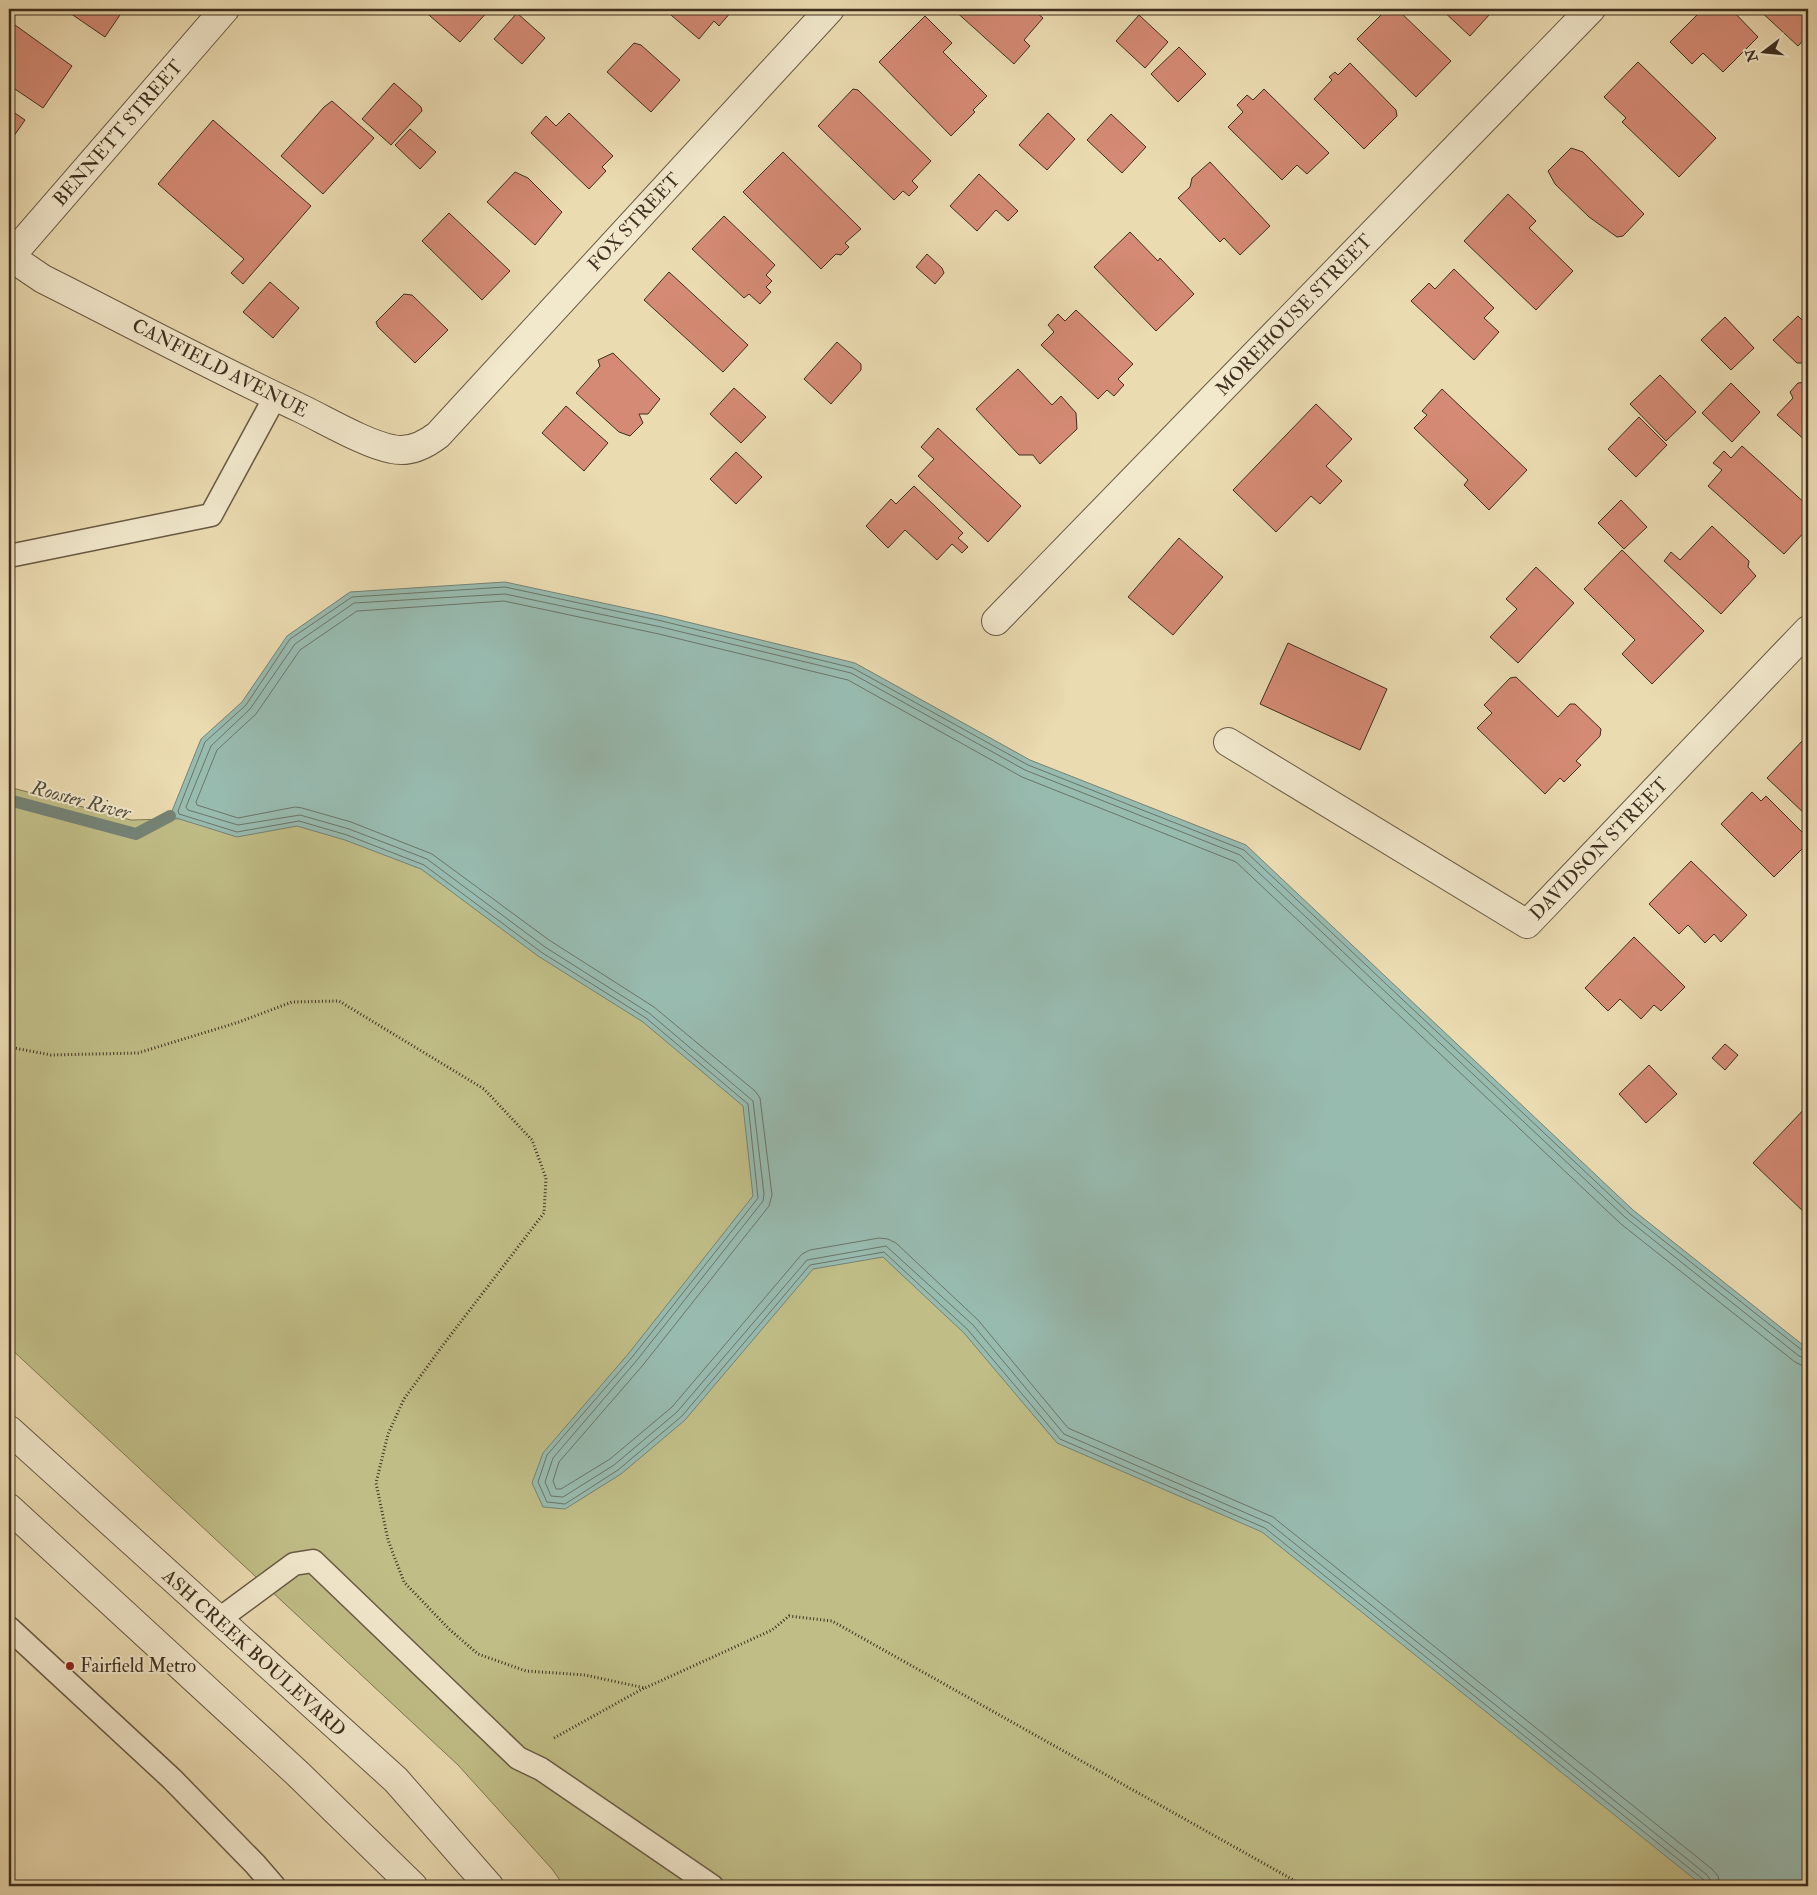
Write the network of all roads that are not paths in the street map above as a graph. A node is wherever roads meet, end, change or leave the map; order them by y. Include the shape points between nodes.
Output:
1 (225, 9) edge
2 (830, 9) edge
3 (1592, 9) edge
4 (10, 256) edge
5 (276, 397) junction
6 (438, 435) joint
7 (9, 556) edge
8 (996, 621) dead end
9 (1808, 630) edge
10 (1228, 742) dead end
11 (9, 1430) edge
12 (9, 1508) edge
13 (218, 1620) junction
14 (9, 1628) edge
15 (274, 1886) edge
16 (413, 1886) edge
17 (489, 1886) edge
18 (712, 1886) edge

1 - 4 street, BENNETT STREET
2 - 6 street, FOX STREET
3 - 8 street, MOREHOUSE STREET
4 - 5 street, CANFIELD AVENUE via 43,279
5 - 6 street, CANFIELD AVENUE via 392,449 416,447
5 - 7 lane via 211,515
9 - 10 street, DAVIDSON STREET via 1527,924
11 - 13 street, ASH CREEK BOULEVARD
12 - 16 street via 297,1773
13 - 17 street, ASH CREEK BOULEVARD via 396,1780
13 - 18 lane via 294,1564 312,1561 518,1758 541,1770
14 - 15 lane via 172,1779

